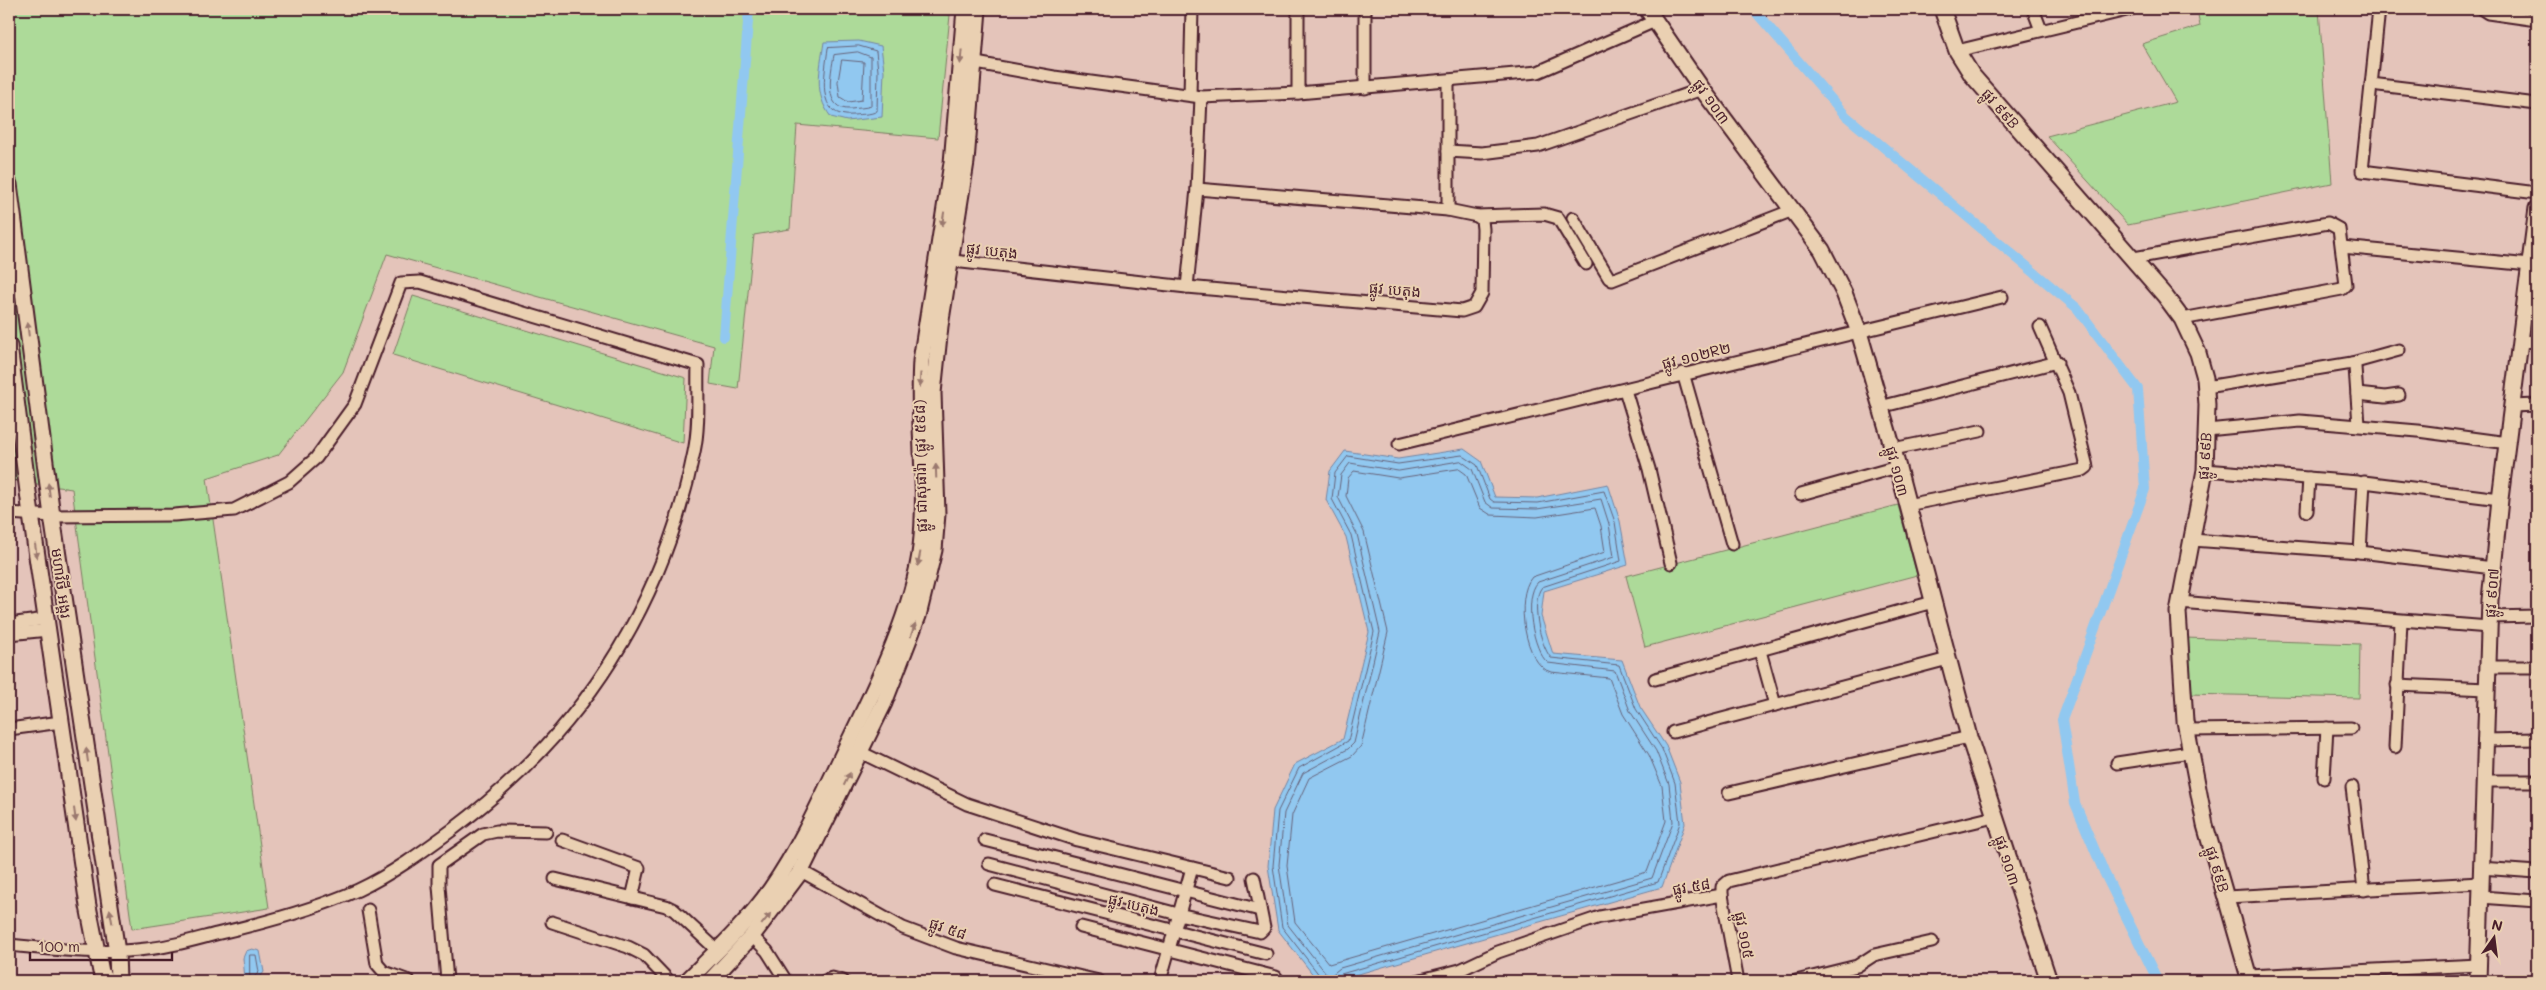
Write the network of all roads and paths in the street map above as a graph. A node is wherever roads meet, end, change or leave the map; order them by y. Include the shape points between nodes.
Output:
1 (965, 9) edge
2 (978, 9) edge
3 (1192, 9) edge
4 (1298, 9) edge
5 (1365, 9) edge
6 (1942, 9) edge
7 (2033, 9) edge
8 (2131, 9) edge
9 (2379, 9) edge
10 (2482, 9) edge
11 (1651, 15) edge
12 (2537, 20) edge
13 (2042, 30) junction
14 (1957, 52) junction
15 (976, 63) junction
16 (1448, 82) junction
17 (2371, 84) junction
18 (1365, 88) junction
19 (1702, 89) junction
20 (1298, 93) junction
21 (1195, 96) junction
22 (2537, 104) edge
23 (1448, 151) junction
24 (9, 184) edge
25 (1196, 189) junction
26 (2537, 193) edge
27 (2537, 208) edge
28 (1448, 210) junction
29 (1793, 210) junction
30 (1477, 216) junction
31 (1573, 218) dead end
32 (2536, 232) edge
33 (2342, 247) junction
34 (2134, 258) junction
35 (944, 260) junction
36 (1586, 264) dead end
37 (2530, 265) junction
38 (1186, 287) junction
39 (2002, 297) dead end
40 (2532, 302) edge
41 (2182, 319) junction
42 (2040, 327) dead end
43 (1859, 332) junction
44 (2537, 341) edge
45 (2521, 342) junction
46 (9, 346) edge
47 (2399, 350) dead end
48 (2056, 362) junction
49 (2352, 363) junction
50 (1683, 373) junction
51 (2206, 388) junction
52 (1625, 390) junction
53 (2357, 394) junction
54 (2399, 395) dead end
55 (2537, 405) edge
56 (2512, 406) junction
57 (1880, 407) junction
58 (2359, 425) junction
59 (2207, 430) junction
60 (1980, 431) dead end
61 (2508, 443) junction
62 (1399, 444) dead end
63 (1893, 450) junction
64 (1897, 467) junction
65 (2205, 470) junction
66 (2308, 478) junction
67 (2358, 482) dead end
68 (1801, 494) dead end
69 (2500, 498) junction
70 (1907, 505) junction
71 (2307, 511) dead end
72 (9, 513) edge
73 (30, 515) junction
74 (52, 516) junction
75 (2192, 540) junction
76 (1732, 544) dead end
77 (2360, 552) junction
78 (1670, 563) dead end
79 (2493, 568) junction
80 (1933, 602) junction
81 (2179, 602) junction
82 (2537, 616) edge
83 (2401, 620) junction
84 (2489, 622) junction
85 (9, 624) edge
86 (47, 625) junction
87 (9, 634) edge
88 (1760, 651) junction
89 (1948, 659) junction
90 (2487, 667) junction
91 (2537, 667) edge
92 (1655, 679) dead end
93 (2397, 685) junction
94 (2487, 689) junction
95 (1774, 705) junction
96 (61, 722) junction
97 (2327, 728) junction
98 (2351, 728) dead end
99 (9, 729) edge
100 (2186, 730) junction
101 (1673, 732) dead end
102 (1969, 737) junction
103 (2537, 739) edge
104 (2484, 740) junction
105 (2395, 747) dead end
106 (860, 752) junction
107 (2190, 752) junction
108 (2117, 763) dead end
109 (2324, 778) dead end
110 (2484, 781) junction
111 (2537, 781) edge
112 (2352, 787) dead end
113 (1729, 793) dead end
114 (1994, 817) junction
115 (546, 832) dead end
116 (562, 840) dead end
117 (984, 840) dead end
118 (989, 864) dead end
119 (1192, 868) junction
120 (2480, 868) junction
121 (801, 871) junction
122 (2537, 872) edge
123 (1031, 876) junction
124 (1230, 877) dead end
125 (1254, 878) dead end
126 (555, 879) dead end
127 (995, 885) dead end
128 (2364, 890) junction
129 (2480, 890) junction
130 (1185, 891) junction
131 (1025, 892) junction
132 (1722, 895) junction
133 (2227, 897) junction
134 (632, 898) junction
135 (2537, 901) edge
136 (368, 910) dead end
137 (1260, 910) junction
138 (1178, 914) junction
139 (552, 922) dead end
140 (1081, 928) dead end
141 (1174, 930) junction
142 (752, 936) junction
143 (1932, 942) dead end
144 (9, 945) edge
145 (1169, 949) junction
146 (96, 951) junction
147 (718, 951) junction
148 (118, 952) junction
149 (1266, 954) dead end
150 (2480, 965) junction
151 (1276, 977) dead end
152 (2250, 978) edge
153 (106, 981) edge
154 (118, 981) edge
155 (409, 981) edge
156 (445, 981) edge
157 (668, 981) edge
158 (687, 981) edge
159 (710, 981) edge
160 (786, 981) edge
161 (825, 981) edge
162 (843, 981) edge
163 (1099, 981) edge
164 (1160, 981) edge
165 (1417, 981) edge
166 (1738, 981) edge
167 (1796, 981) edge
168 (2049, 981) edge
169 (2478, 981) edge

1 -> 35 main road, ផ្លូវ ជាសុផារ៉ា (ផ្លូវ ៥៩៨)
2 - 15 main road, ផ្លូវ ជាសុផារ៉ា (ផ្លូវ ៥៩៨)
3 - 21 street
4 - 20 street
5 - 18 street
6 - 14 main road, ផ្លូវ ៩៩B
7 - 13 street
8 - 13 street
9 - 17 street
10 - 12 street via 2488,13
11 - 16 street via 1538,72
11 - 19 main road, ផ្លូវ ១០៣
13 - 14 street
14 - 34 main road, ផ្លូវ ៩៩B via 1978,82
15 - 21 street
15 - 35 main road, ផ្លូវ ជាសុផារ៉ា (ផ្លូវ ៥៩៨) via 966,162
16 - 18 street
16 - 23 street
17 - 22 street
17 - 26 street via 2362,171
18 - 20 street
19 - 23 street via 1538,146 1482,153
19 - 29 main road, ផ្លូវ ១០៣
20 - 21 street
21 - 25 street
23 - 28 street
74 -> 24 main road, មហាវិថី អង្គរ
25 - 28 street
25 - 38 street
27 - 32 main road, ផ្លូវ ៩០៧
28 - 30 street
29 - 31 street via 1612,280
29 - 43 main road, ផ្លូវ ១០៣ via 1837,275
30 - 36 street via 1544,214 1558,218
30 - 38 street, ផ្លូវ បេតុង via 1482,220 1483,229 1482,293 1474,307 1462,311
32 - 37 main road, ផ្លូវ ៩០៧
33 - 34 street via 2338,229 2328,223
33 - 37 street
33 - 41 street via 2346,285 2342,289
34 - 41 main road, ផ្លូវ ៩៩B
35 - 38 street, ផ្លូវ បេតុង
106 -> 35 main road, ផ្លូវ ជាសុផារ៉ា (ផ្លូវ ៥៩៨) via 884,703 918,616 934,550 937,514 933,393
35 -> 147 main road, ផ្លូវ ជាសុផារ៉ា (ផ្លូវ ៥៩៨) via 921,361 919,392 924,478 921,548 904,614 871,697 788,864
37 - 40 main road, ផ្លូវ ៩០៧
39 - 43 street, ផ្លូវ ១០២R២
40 - 45 main road, ផ្លូវ ៩០៧
41 - 51 main road, ផ្លូវ ៩៩B via 2198,353
42 - 48 street
43 - 50 street, ផ្លូវ ១០២R២
43 - 57 main road, ផ្លូវ ១០៣
44 - 45 street
45 - 56 main road, ផ្លូវ ៩០៧
46 - 73 main road, មហាវិថី អង្គរ
47 - 49 street
48 - 57 street
48 - 70 street via 2069,393 2087,467
49 - 51 street
49 - 53 street
50 - 52 street, ផ្លូវ ១០២R២
50 - 76 street
51 - 59 main road, ផ្លូវ ៩៩B
52 - 62 street, ផ្លូវ ១០២R២
52 - 78 street via 1649,470
53 - 54 street
53 - 58 street
55 - 56 street
56 - 61 main road, ផ្លូវ ៩០៧
57 - 63 main road, ផ្លូវ ១០៣
58 - 59 street via 2300,422
58 - 61 street
59 - 65 main road, ផ្លូវ ៩៩B
60 - 63 street
61 - 69 main road, ផ្លូវ ៩០៧
63 - 64 main road, ផ្លូវ ១០៣
64 - 68 street
64 - 70 main road, ផ្លូវ ១០៣
65 - 66 street
65 - 75 main road, ផ្លូវ ៩៩B
66 - 67 street
66 - 71 street
69 - 77 street via 2364,482
69 - 79 main road, ផ្លូវ ៩០៧
70 - 80 main road, ផ្លូវ ១០៣
72 - 73 street
73 - 74 street
73 -> 86 main road, មហាវិថី អង្គរ
148 -> 74 main road, មហាវិថី អង្គរ
74 - 148 street via 174,515 234,510 289,482 316,458 355,404 401,283 420,282 698,365 695,448 662,562 614,659 593,690 530,763 480,809 411,861 357,890 252,926 156,948
75 - 77 street
75 - 81 main road, ផ្លូវ ៩៩B
77 - 79 street
79 - 84 main road, ផ្លូវ ៩០៧
80 - 88 street
80 - 89 main road, ផ្លូវ ១០៣
81 - 83 street
81 - 100 main road, ផ្លូវ ៩៩B via 2177,630
82 - 84 street
83 - 84 street
83 - 93 street
84 - 90 main road, ផ្លូវ ៩០៧
85 - 86 street
86 - 87 street
86 - 96 main road, មហាវិថី អង្គរ
88 - 92 street
88 - 95 street
89 - 95 street
89 - 102 main road, ផ្លូវ ១០៣
90 - 91 street
90 - 94 main road, ផ្លូវ ៩០៧
93 - 94 street
93 - 105 street
94 - 104 main road, ផ្លូវ ៩០៧
95 - 101 street
96 - 99 street
96 -> 146 main road, មហាវិថី អង្គរ
97 - 98 street
97 - 100 street
97 - 109 street
100 - 107 main road, ផ្លូវ ៩៩B
102 - 113 street
102 - 114 main road, ផ្លូវ ១០៣
103 - 104 street
104 - 110 main road, ផ្លូវ ៩០៧
106 - 119 street via 967,804 1078,840
121 -> 106 main road, ផ្លូវ ជាសុផារ៉ា (ផ្លូវ ៥៩៨)
107 - 108 street
107 - 133 main road, ផ្លូវ ៩៩B via 2205,825
110 - 111 street
110 - 120 main road, ផ្លូវ ៩០៧
112 - 128 street
114 - 132 street, ផ្លូវ ៥៨ via 1729,881 1722,887
114 - 168 main road, ផ្លូវ ១០៣
115 - 156 street via 497,831 483,834 439,865
116 - 134 street via 639,868
117 - 130 street
118 - 123 street
119 - 124 street
119 - 130 street
120 - 122 street
120 - 129 main road, ផ្លូវ ៩០៧
142 -> 121 main road, ផ្លូវ ជាសុផារ៉ា (ផ្លូវ ៥៩៨)
121 - 163 street, ផ្លូវ ៥៨ via 903,928 948,945
123 - 131 street
123 - 138 street
125 - 137 street
126 - 134 street
127 - 131 street, ផ្លូវ បេតុង
128 - 129 street
128 - 133 street
129 - 135 street
129 - 150 main road, ផ្លូវ ៩០៧
130 - 137 street
130 - 138 street
131 - 141 street, ផ្លូវ បេតុង
132 - 165 street, ផ្លូវ ៥៨ via 1600,917 1507,949 1460,970
132 - 166 street, ផ្លូវ ១០៥
133 - 152 main road, ផ្លូវ ៩៩B
134 - 147 street via 674,910
136 - 155 street via 377,964 384,972
137 - 138 street via 1264,928 1260,932
138 - 141 street
139 - 157 street via 644,955
140 - 145 street
141 - 145 street
141 - 149 street, ផ្លូវ បេតុង
142 - 159 main road, ផ្លូវ ជាសុផារ៉ា (ផ្លូវ ៥៩៨)
142 - 160 street
143 - 167 street via 1874,955 1857,966
144 - 146 street
145 - 151 street
145 - 164 street
146 - 148 street
146 - 153 main road, មហាវិថី អង្គរ
147 - 158 main road, ផ្លូវ ជាសុផារ៉ា (ផ្លូវ ៥៩៨)
148 - 154 main road, មហាវិថី អង្គរ
150 - 152 street
150 - 169 main road, ផ្លូវ ៩០៧
161 - 162 street via 832,978

